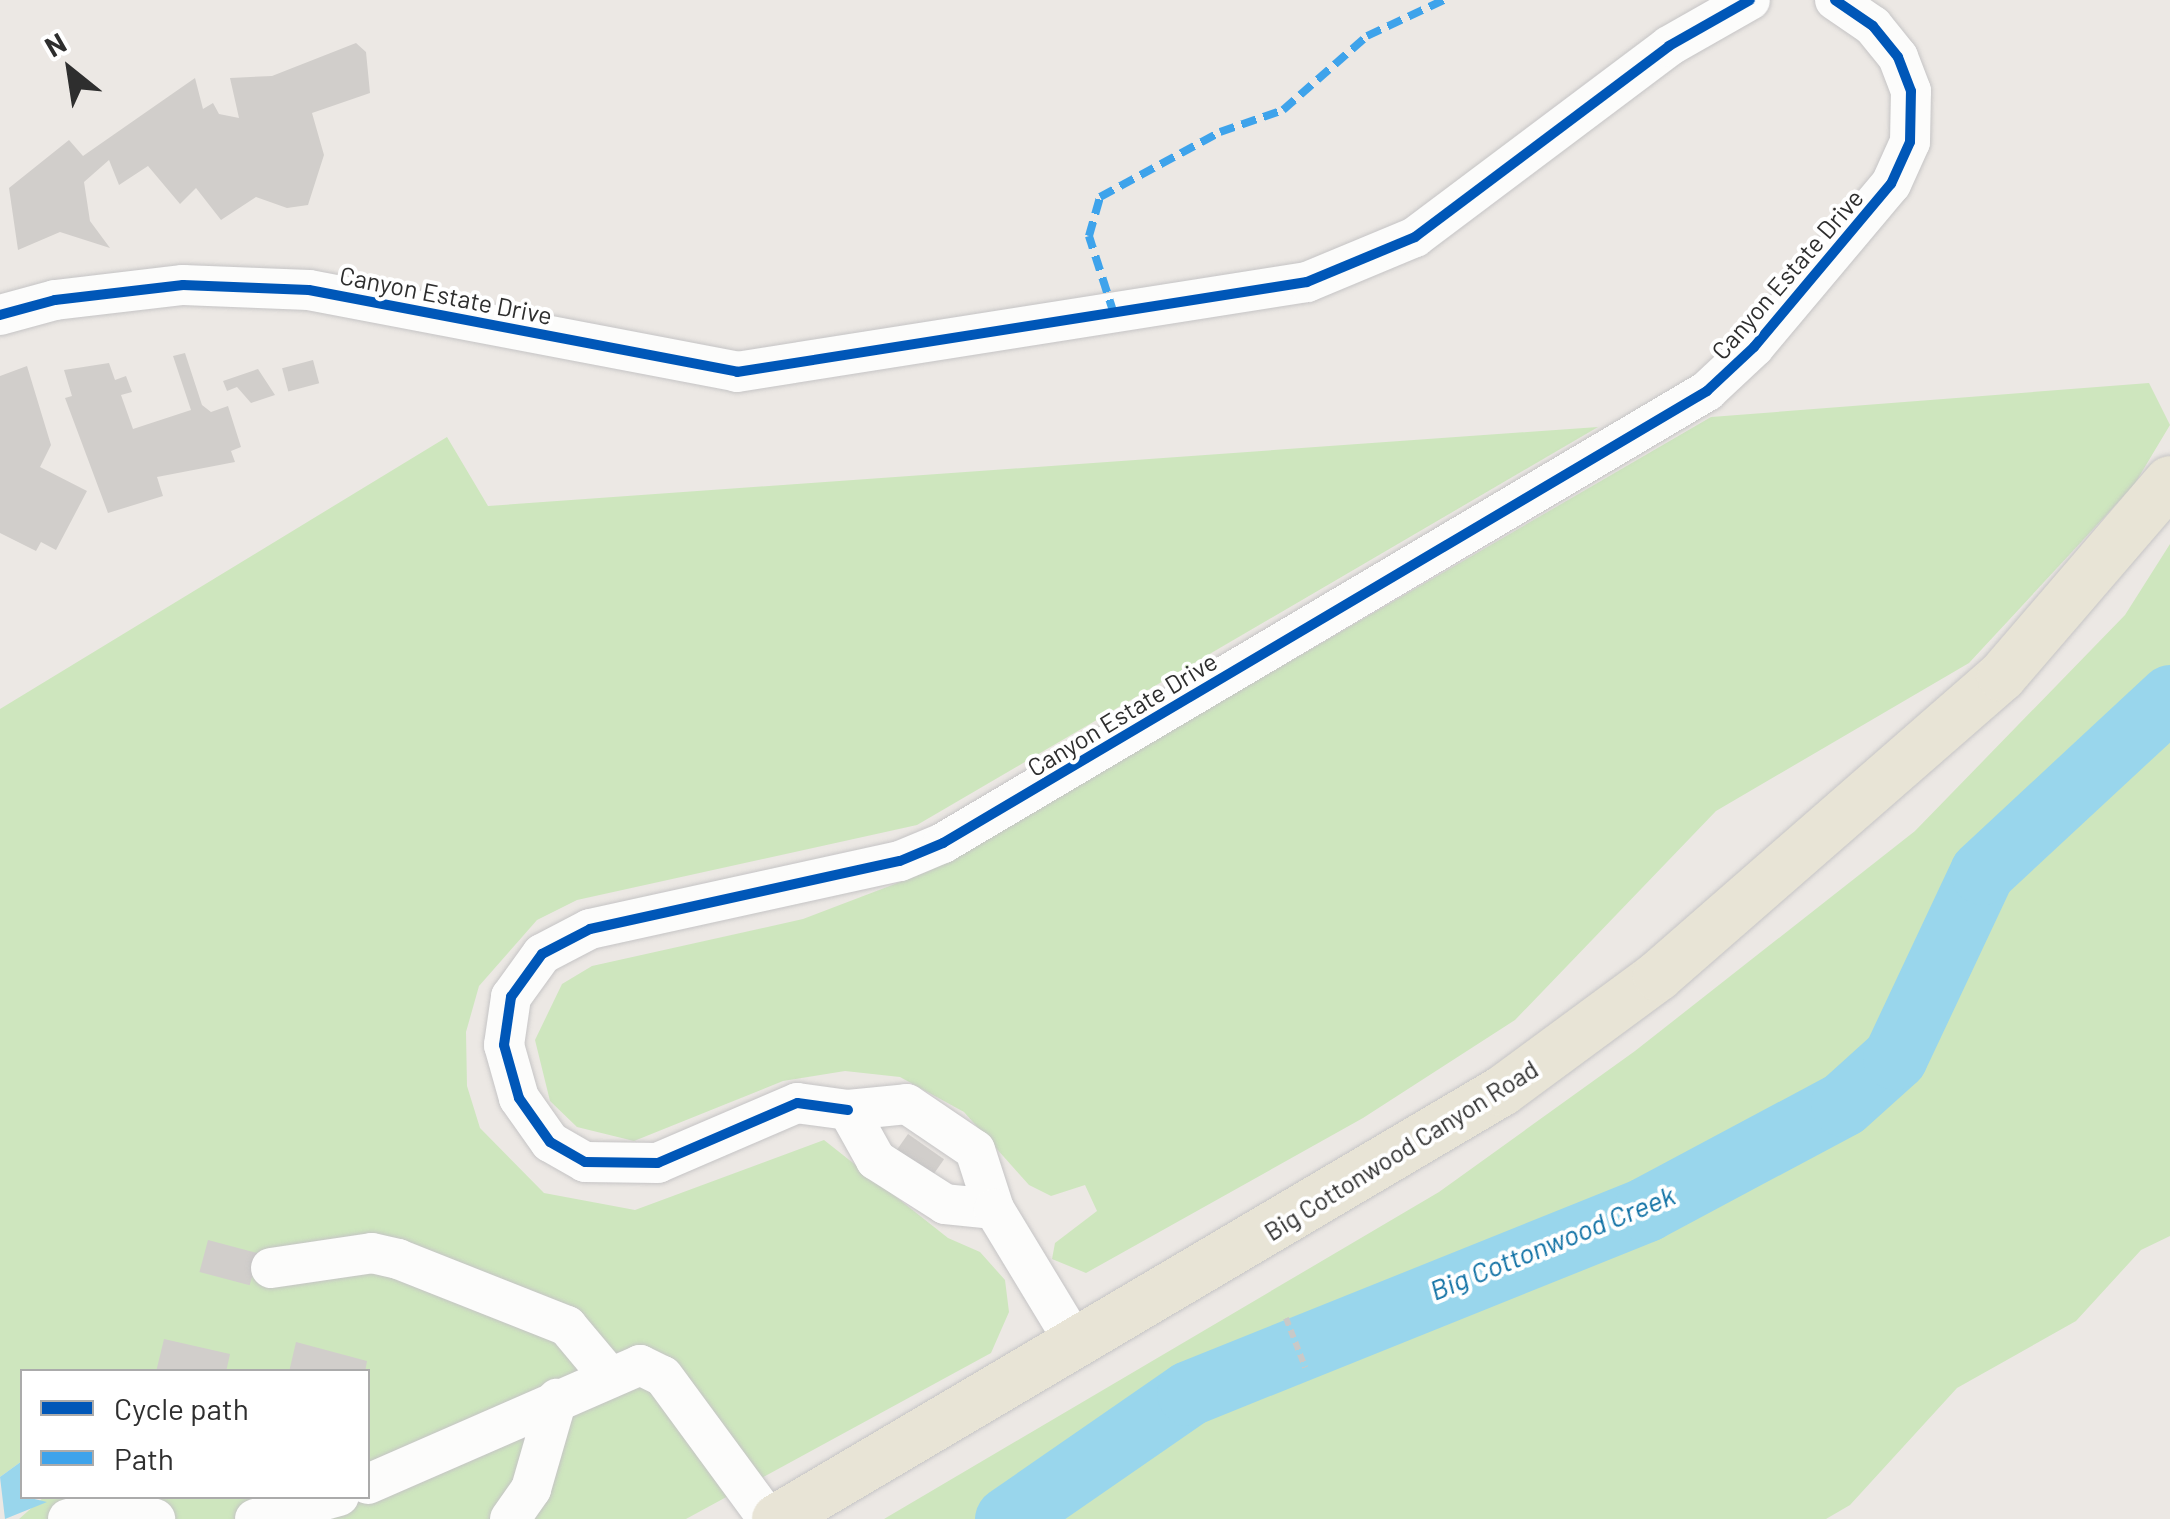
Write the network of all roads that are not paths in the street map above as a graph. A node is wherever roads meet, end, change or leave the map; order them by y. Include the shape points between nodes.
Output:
1 (1750, 0) edge
2 (1834, 0) edge
3 (0, 315) edge
4 (2170, 481) edge
5 (848, 1110) junction
6 (994, 1209) junction
7 (271, 1268) dead end
8 (1077, 1346) junction
9 (609, 1376) junction
10 (557, 1399) junction
11 (370, 1483) edge
12 (112, 1502) edge
13 (329, 1507) edge
14 (68, 1519) edge
15 (155, 1519) edge
16 (255, 1519) edge
17 (510, 1519) edge
18 (768, 1519) edge
19 (778, 1519) edge

1 - 3 street, Canyon Estate Drive via 1669,46 1416,237 1307,282 737,372 309,290 183,285 55,300
2 - 5 street, Canyon Estate Drive via 1873,26 1898,57 1915,117 1902,166 1788,307 1707,391 943,843 900,861 566,938 525,972 511,996 504,1046 519,1098 550,1142 612,1168 658,1163 798,1103
4 - 8 main road, Big Cottonwood Canyon Road via 2002,676 1658,976 1502,1091
5 - 6 street via 876,1160 946,1204
5 - 6 street, Canyon Estate Drive via 907,1104 935,1122 975,1150
6 - 8 street, Canyon Estate Drive
7 - 9 street via 372,1254 398,1259 567,1326
8 - 19 main road, Big Cottonwood Canyon Road
9 - 10 street
9 - 18 street via 640,1365 663,1376
10 - 11 street
10 - 17 street via 531,1489
12 - 14 street
12 - 15 street
13 - 16 street

